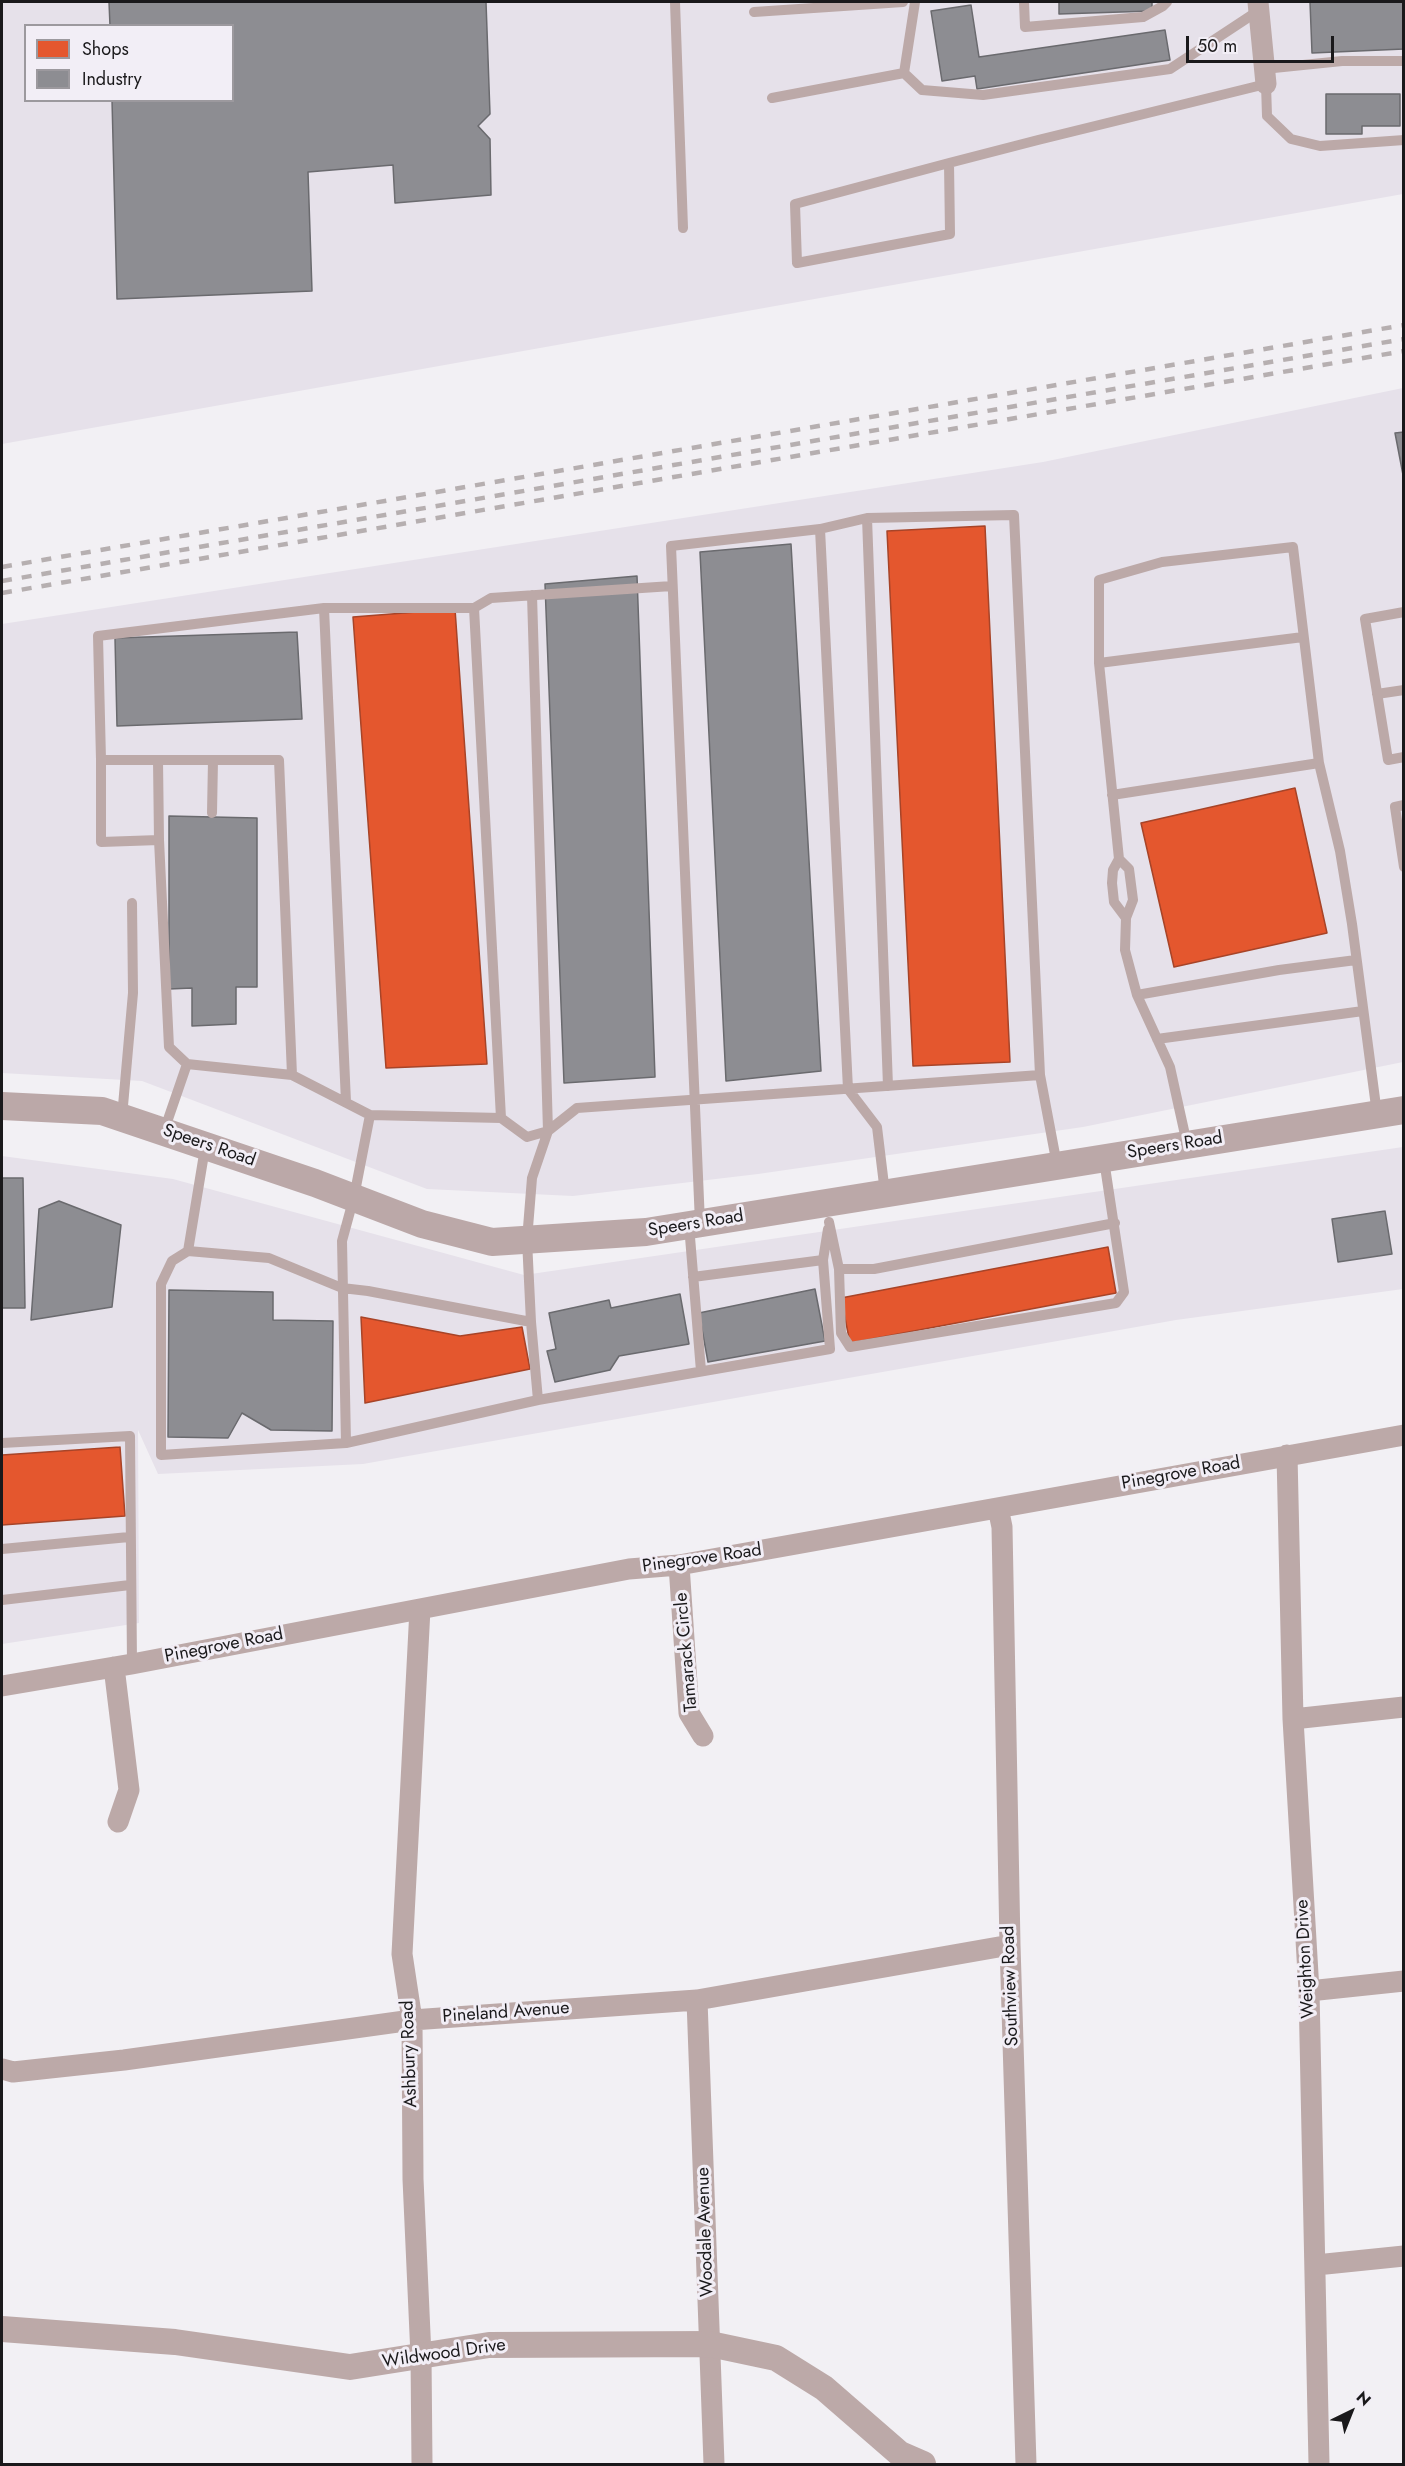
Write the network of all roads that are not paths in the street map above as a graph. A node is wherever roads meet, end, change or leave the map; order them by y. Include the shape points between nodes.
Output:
1 (675, 2) edge
2 (903, 2) edge
3 (915, 2) edge
4 (1024, 2) edge
5 (1167, 2) edge
6 (1258, 6) edge
7 (754, 12) dead end
8 (1404, 61) edge
9 (904, 74) junction
10 (1265, 76) junction
11 (772, 98) dead end
12 (1404, 140) edge
13 (949, 164) junction
14 (683, 228) dead end
15 (867, 518) junction
16 (820, 529) junction
17 (672, 586) junction
18 (532, 595) junction
19 (324, 608) junction
20 (474, 608) junction
21 (1404, 612) edge
22 (1303, 637) junction
23 (1099, 663) junction
24 (1404, 690) edge
25 (1377, 694) junction
26 (1404, 757) edge
27 (101, 760) junction
28 (158, 760) junction
29 (213, 760) junction
30 (1319, 763) junction
31 (1112, 795) junction
32 (1404, 805) edge
33 (212, 813) dead end
34 (159, 840) junction
35 (1119, 859) junction
36 (1404, 867) edge
37 (132, 903) dead end
38 (1126, 918) junction
39 (1356, 960) junction
40 (1137, 995) junction
41 (1363, 1011) junction
42 (1157, 1039) junction
43 (187, 1064) junction
44 (292, 1075) junction
45 (1040, 1075) junction
46 (888, 1086) junction
47 (848, 1089) junction
48 (695, 1101) junction
49 (346, 1102) junction
50 (2, 1106) edge
51 (1390, 1112) edge
52 (370, 1115) junction
53 (122, 1117) junction
54 (501, 1118) junction
55 (164, 1131) junction
56 (548, 1131) junction
57 (1187, 1144) junction
58 (206, 1145) junction
59 (1103, 1157) junction
60 (1057, 1165) junction
61 (885, 1193) junction
62 (354, 1197) junction
63 (828, 1212) junction
64 (1114, 1222) junction
65 (694, 1224) junction
66 (527, 1240) junction
67 (188, 1251) junction
68 (823, 1260) junction
69 (839, 1269) junction
70 (693, 1277) junction
71 (342, 1288) junction
72 (531, 1322) junction
73 (701, 1371) junction
74 (538, 1400) junction
75 (1404, 1435) edge
76 (2, 1443) edge
77 (346, 1443) junction
78 (1287, 1455) junction
79 (998, 1508) junction
80 (129, 1537) junction
81 (2, 1549) edge
82 (679, 1565) junction
83 (130, 1585) junction
84 (2, 1600) edge
85 (420, 1609) junction
86 (123, 1666) junction
87 (2, 1686) edge
88 (1404, 1707) edge
89 (1293, 1719) junction
90 (703, 1736) dead end
91 (118, 1822) dead end
92 (1010, 1945) junction
93 (1404, 1981) edge
94 (1309, 1991) junction
95 (697, 2000) junction
96 (412, 2020) junction
97 (2, 2069) edge
98 (1404, 2256) edge
99 (1316, 2265) junction
100 (2, 2329) edge
101 (710, 2344) junction
102 (422, 2356) junction
103 (422, 2464) edge
104 (714, 2464) edge
105 (923, 2464) edge
106 (1026, 2464) edge
107 (1319, 2464) edge

1 - 14 lane
2 - 7 lane
3 - 9 lane
4 - 5 lane via 1025,27 1143,17
6 - 9 lane via 1170,69 983,95 922,90
6 - 10 street
8 - 10 lane via 1342,61
9 - 11 lane
10 - 12 lane via 1268,116 1292,139 1320,146
10 - 13 lane
13 - 13 lane via 950,234 797,262 795,204
15 - 16 lane
15 - 45 lane via 1014,515
15 - 46 lane
16 - 17 lane via 671,546
16 - 47 lane
17 - 18 lane
17 - 48 lane
18 - 20 lane via 491,598
18 - 56 lane
19 - 20 lane
19 - 27 lane via 98,636
19 - 49 lane
20 - 54 lane
21 - 25 lane via 1365,619
22 - 23 lane
22 - 23 lane via 1293,547 1162,562 1099,580
22 - 30 lane
23 - 31 lane
24 - 25 lane
25 - 26 lane via 1388,760
27 - 28 lane
27 - 34 lane via 101,842
28 - 29 lane
28 - 34 lane
29 - 33 lane
29 - 44 lane via 279,760
30 - 31 lane
30 - 39 lane via 1340,851
31 - 35 lane
32 - 36 lane via 1395,807
34 - 43 lane via 169,1047
35 - 38 lane via 1113,870 1114,902
35 - 38 lane via 1129,869 1133,900
37 - 53 lane via 133,993
38 - 40 lane via 1125,950
39 - 40 lane
39 - 41 lane
40 - 42 lane
41 - 42 lane
41 - 51 lane
42 - 57 lane via 1170,1067
43 - 44 lane
43 - 55 lane
44 - 49 lane
45 - 46 lane
45 - 60 lane
46 - 47 lane
47 - 48 lane
47 - 61 lane via 877,1127
48 - 56 lane via 577,1108
48 - 65 lane
49 - 52 lane
50 - 53 main road, Speers Road via 102,1111
51 - 57 main road, Speers Road
52 - 54 lane
52 - 62 lane
53 - 55 main road, Speers Road
54 - 56 lane via 527,1137
55 - 58 main road, Speers Road
56 - 66 lane via 532,1178
57 - 59 main road, Speers Road
58 - 62 main road, Speers Road
58 - 67 lane
59 - 60 main road, Speers Road
59 - 64 lane
60 - 61 main road, Speers Road
61 - 63 main road, Speers Road
62 - 66 main road, Speers Road via 422,1224 492,1242
62 - 71 lane via 342,1242
63 - 65 main road, Speers Road
63 - 68 lane
63 - 69 lane
64 - 69 lane via 874,1269
64 - 69 lane via 1124,1292 1116,1303 1105,1305 850,1347 841,1333
65 - 66 main road, Speers Road via 646,1232
65 - 70 lane
66 - 72 lane
67 - 71 lane via 269,1258
67 - 77 lane via 172,1261 161,1284 161,1455
68 - 70 lane
68 - 73 lane via 830,1349
70 - 73 lane
71 - 72 lane
71 - 77 lane
72 - 74 lane
73 - 74 lane
74 - 77 lane
75 - 78 street, Pinegrove Road
76 - 80 lane via 130,1436
78 - 79 street, Pinegrove Road
78 - 89 street, Weighton Drive
79 - 82 street, Pinegrove Road
79 - 92 street, Southview Road via 1002,1527
80 - 81 lane
80 - 83 lane
82 - 85 street, Pinegrove Road via 629,1569
82 - 90 street, Tamarack Circle via 689,1713
83 - 84 lane
83 - 86 lane
85 - 86 street, Pinegrove Road
85 - 96 street, Ashbury Road via 402,1954
86 - 87 street, Pinegrove Road
86 - 91 street via 129,1790
88 - 89 street
89 - 94 street, Weighton Drive
92 - 95 street, Pineland Avenue
92 - 106 street, Southview Road
93 - 94 street
94 - 99 street, Weighton Drive
95 - 96 street, Pineland Avenue
95 - 101 street, Woodale Avenue
96 - 97 street, Pineland Avenue via 124,2060 13,2072
96 - 102 street, Ashbury Road via 413,2179
98 - 99 street
99 - 107 street, Weighton Drive
100 - 102 street, Wildwood Drive via 175,2342 350,2367
101 - 102 street, Wildwood Drive via 489,2345
101 - 104 street, Woodale Avenue
101 - 105 street, Wildwood Drive via 776,2358 824,2388 900,2454
102 - 103 street, Ashbury Road

